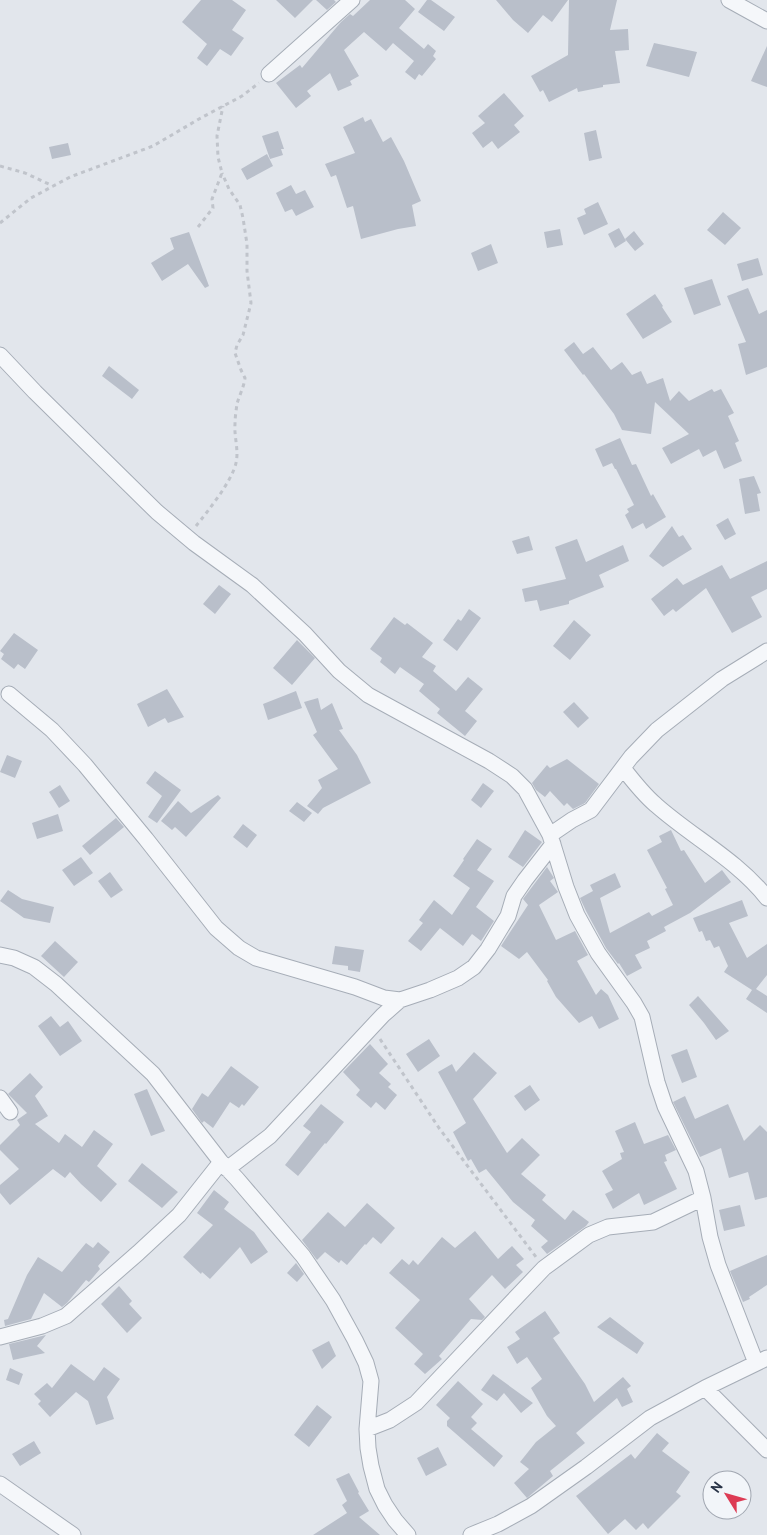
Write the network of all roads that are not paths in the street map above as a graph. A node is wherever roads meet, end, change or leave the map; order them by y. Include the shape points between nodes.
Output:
1 (352, 0) edge
2 (728, 0) edge
3 (767, 21) edge
4 (269, 74) road end
5 (0, 355) edge
6 (767, 651) edge
7 (9, 694) dead end
8 (623, 768) junction
9 (552, 840) junction
10 (767, 898) edge
11 (0, 955) edge
12 (400, 1000) junction
13 (0, 1098) edge
14 (10, 1112) dead end
15 (224, 1166) junction
16 (703, 1198) junction
17 (0, 1337) edge
18 (762, 1361) edge
19 (705, 1388) junction
20 (367, 1430) junction
21 (767, 1450) edge
22 (0, 1484) edge
23 (73, 1535) edge
24 (408, 1535) edge
25 (471, 1535) edge

1 - 4 street
2 - 3 street
5 - 9 street via 156,512 252,585 339,671 368,695 512,776 525,789
6 - 8 street via 722,679 657,730
7 - 12 street via 52,730 85,765 216,928 239,948 256,958 384,998
8 - 9 street via 591,810 572,820
8 - 10 street via 656,805 732,864
9 - 12 street via 514,896 508,916 474,967 458,978
9 - 16 street via 577,915 598,953 642,1016 665,1106 696,1171
11 - 15 street via 34,967 56,984 153,1074
12 - 15 street via 270,1136
13 - 14 street
15 - 17 street via 179,1215 66,1316
15 - 20 street via 303,1256 355,1340 371,1382
16 - 18 street via 718,1265
16 - 20 street via 653,1222 608,1227 589,1235 544,1268 416,1403
18 - 19 street
19 - 21 street
19 - 25 street via 650,1418 531,1506
20 - 24 street via 371,1466 378,1489 385,1505
22 - 23 street

